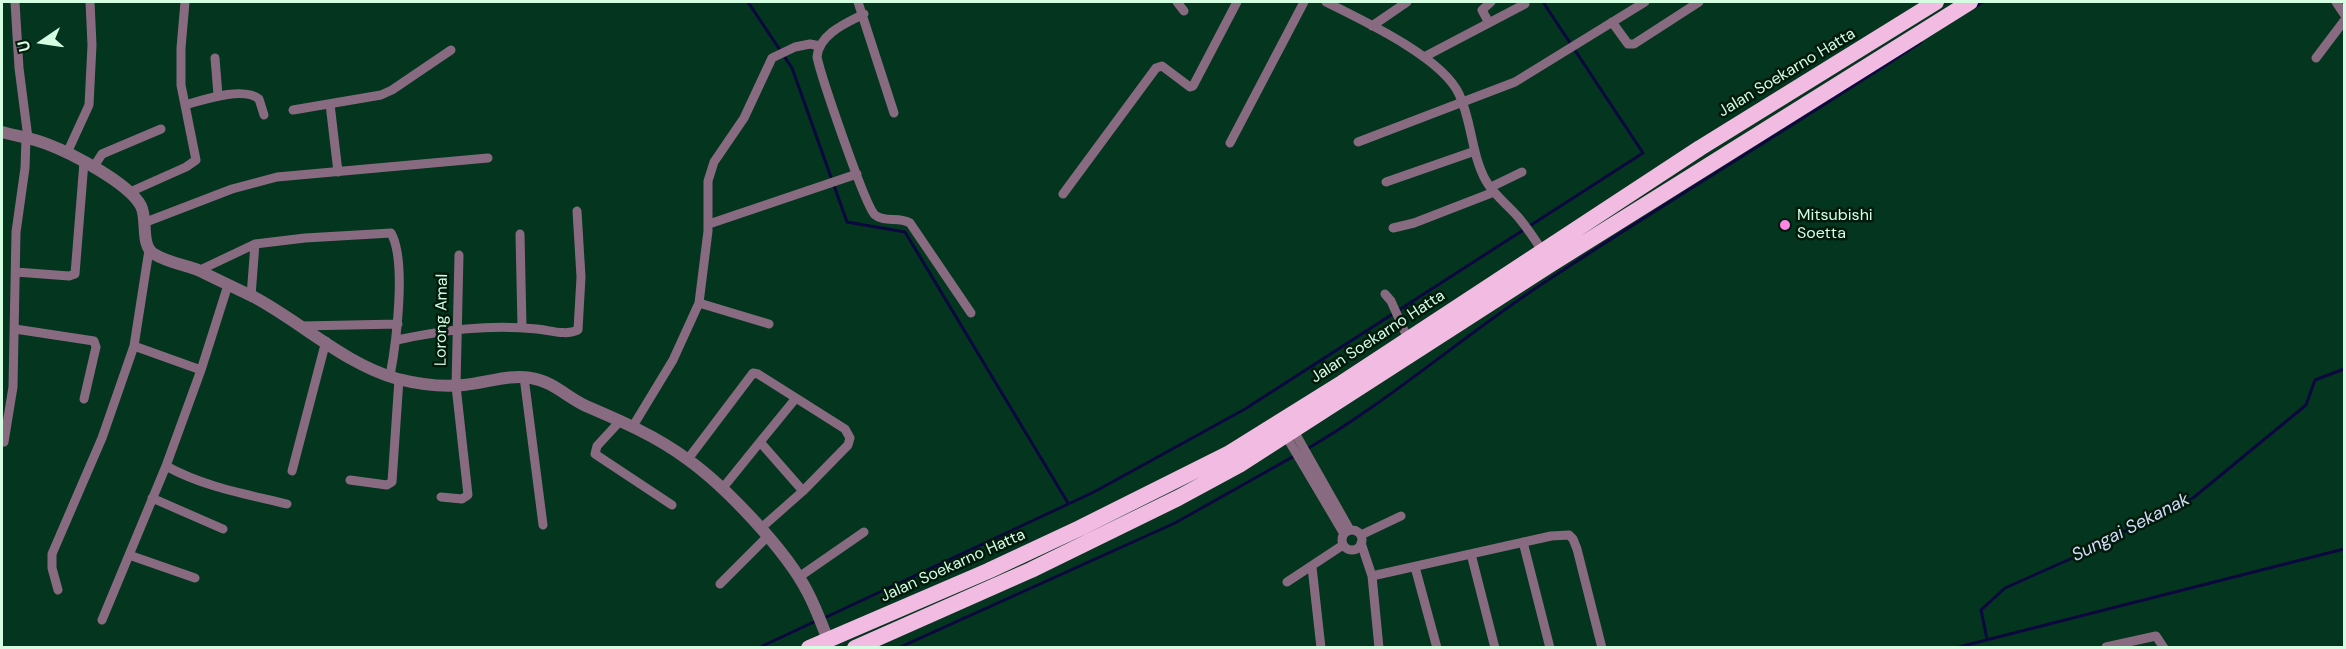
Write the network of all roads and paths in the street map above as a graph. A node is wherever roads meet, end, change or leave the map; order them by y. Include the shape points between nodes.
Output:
1 (15, 2) edge
2 (90, 2) edge
3 (185, 2) edge
4 (858, 2) edge
5 (1177, 2) edge
6 (1237, 2) edge
7 (1304, 2) edge
8 (1326, 2) edge
9 (1407, 2) edge
10 (1491, 2) edge
11 (1645, 2) edge
12 (1699, 2) edge
13 (1936, 2) edge
14 (1970, 2) edge
15 (2336, 2) edge
16 (1525, 4) dead end
17 (1184, 11) dead end
18 (864, 14) junction
19 (2344, 15) edge
20 (1490, 22) junction
21 (1612, 22) junction
22 (1372, 26) junction
23 (820, 46) junction
24 (451, 50) dead end
25 (1424, 57) junction
26 (215, 58) dead end
27 (2316, 58) dead end
28 (218, 95) junction
29 (1463, 102) junction
30 (330, 104) junction
31 (185, 105) junction
32 (293, 110) dead end
33 (894, 113) dead end
34 (264, 115) dead end
35 (161, 129) dead end
36 (2, 132) edge
37 (27, 138) junction
38 (1359, 142) dead end
39 (1230, 143) dead end
40 (1475, 151) junction
41 (67, 153) junction
42 (488, 158) dead end
43 (88, 165) junction
44 (338, 172) junction
45 (1522, 172) dead end
46 (857, 174) junction
47 (1386, 182) dead end
48 (1492, 189) junction
49 (130, 192) junction
50 (1063, 194) dead end
51 (577, 211) dead end
52 (146, 222) junction
53 (709, 224) junction
54 (1393, 228) dead end
55 (520, 234) dead end
56 (255, 244) junction
57 (149, 250) junction
58 (1543, 252) junction
59 (459, 255) dead end
60 (198, 271) junction
61 (16, 272) junction
62 (228, 285) junction
63 (1385, 294) dead end
64 (251, 296) junction
65 (699, 303) junction
66 (971, 314) dead end
67 (398, 324) junction
68 (770, 324) dead end
69 (302, 326) junction
70 (522, 327) junction
71 (15, 329) junction
72 (457, 329) junction
73 (1408, 339) junction
74 (397, 340) junction
75 (326, 341) junction
76 (134, 346) junction
77 (201, 370) junction
78 (524, 377) junction
79 (394, 378) junction
80 (456, 386) junction
81 (796, 398) junction
82 (84, 399) dead end
83 (621, 420) junction
84 (633, 426) junction
85 (1293, 438) junction
86 (4, 442) dead end
87 (760, 442) junction
88 (688, 459) junction
89 (166, 466) junction
90 (292, 471) dead end
91 (350, 480) dead end
92 (722, 489) junction
93 (803, 491) junction
94 (441, 497) dead end
95 (152, 498) junction
96 (1150, 503) junction
97 (287, 504) dead end
98 (672, 505) dead end
99 (1401, 516) dead end
100 (543, 525) dead end
101 (224, 529) dead end
102 (864, 532) dead end
103 (1347, 532) junction
104 (763, 533) junction
105 (1361, 539) junction
106 (1523, 542) junction
107 (1343, 545) junction
108 (1471, 554) junction
109 (129, 555) junction
110 (1312, 567) junction
111 (1415, 567) junction
112 (1372, 576) junction
113 (799, 577) junction
114 (195, 578) dead end
115 (1287, 582) dead end
116 (720, 585) dead end
117 (58, 590) dead end
118 (102, 620) dead end
119 (826, 635) junction
120 (2106, 647) edge
121 (809, 648) edge
122 (855, 648) edge
123 (1321, 648) edge
124 (1379, 648) edge
125 (1437, 648) edge
126 (1495, 648) edge
127 (1550, 648) edge
128 (1602, 648) edge
129 (2164, 648) edge

1 - 37 street
2 - 41 street via 89,105
3 - 31 street via 180,68
4 - 18 street
5 - 17 street
6 - 50 street via 1193,86 1162,66 1156,68
7 - 39 street
8 - 22 street
9 - 22 street
10 - 20 street via 1482,10
11 - 21 street
12 - 21 street via 1634,44 1628,44
13 - 58 highway, Jalan Soekarno Hatta via 1717,137
14 - 85 highway, Jalan Soekarno Hatta via 1551,264
15 - 19 street
16 - 20 street
18 - 23 street via 841,25
18 - 33 street
19 - 27 street
20 - 25 street
21 - 29 street via 1515,82
22 - 25 street
23 - 46 street via 818,62
23 - 53 street via 810,44 787,50 776,55 765,70 744,118 710,171
24 - 30 street via 388,92
25 - 29 street via 1449,79
26 - 28 street
28 - 31 street
28 - 34 street via 254,95
29 - 38 street
29 - 40 street
30 - 32 street
30 - 44 street
31 - 49 street via 195,162
35 - 43 street via 102,154
36 - 37 street
37 - 41 street
37 - 61 street via 16,232
40 - 47 street
40 - 48 street
41 - 43 street
42 - 44 street
43 - 49 street
43 - 61 street via 75,274
44 - 52 street via 258,181
45 - 48 street
46 - 53 street
46 - 66 street via 874,214 910,223
48 - 54 street
48 - 58 street via 1522,221
49 - 52 street via 142,208
51 - 70 street via 579,328 568,333
52 - 57 street
53 - 65 street
55 - 70 street
56 - 60 street
56 - 64 street
56 - 67 street via 391,233 397,262
57 - 60 street
57 - 76 street
58 - 73 highway, Jalan Soekarno Hatta
59 - 72 street, Lorong Amal
60 - 62 street
61 - 71 street
62 - 64 street
62 - 77 street
63 - 73 street
64 - 69 street
65 - 68 street
65 - 84 street via 673,360
67 - 69 street
67 - 74 street
69 - 75 street
70 - 72 street
71 - 82 street via 94,341
71 - 86 street via 13,387
72 - 74 street
72 - 80 street, Lorong Amal
73 - 96 highway, Jalan Soekarno Hatta
74 - 79 street
75 - 79 street via 371,369
75 - 90 street
76 - 77 street
76 - 117 street via 102,438 52,554
77 - 89 street
78 - 80 street
78 - 83 street via 550,384 572,399
78 - 100 street
79 - 80 street
79 - 91 street via 392,482 387,485
80 - 94 street, Lorong Amal via 468,495 462,499
81 - 87 street
81 - 88 street via 752,373
81 - 93 street via 845,429 850,438 848,445
83 - 84 street
83 - 98 street via 597,446 595,454
84 - 88 street
85 - 96 highway, Jalan Soekarno Hatta
85 - 103 street
87 - 92 street
87 - 93 street
88 - 92 street
89 - 95 street
89 - 97 street via 217,487
92 - 104 street
93 - 104 street
95 - 101 street
95 - 109 street
96 - 119 highway, Jalan Soekarno Hatta
96 - 122 highway, Jalan Soekarno Hatta via 1031,570
99 - 105 street
102 - 113 street
103 - 105 street via 1357,531
103 - 107 street via 1342,538
104 - 113 street
104 - 116 street
105 - 107 street via 1358,548 1352,550
105 - 112 street
106 - 108 street
106 - 127 street
106 - 128 street via 1561,534 1573,539
107 - 110 street
108 - 111 street
108 - 126 street
109 - 114 street
109 - 118 street
110 - 115 street
110 - 123 street
111 - 112 street
111 - 125 street
112 - 124 street
113 - 119 street
119 - 121 highway, Jalan Soekarno Hatta
120 - 129 street via 2156,636

